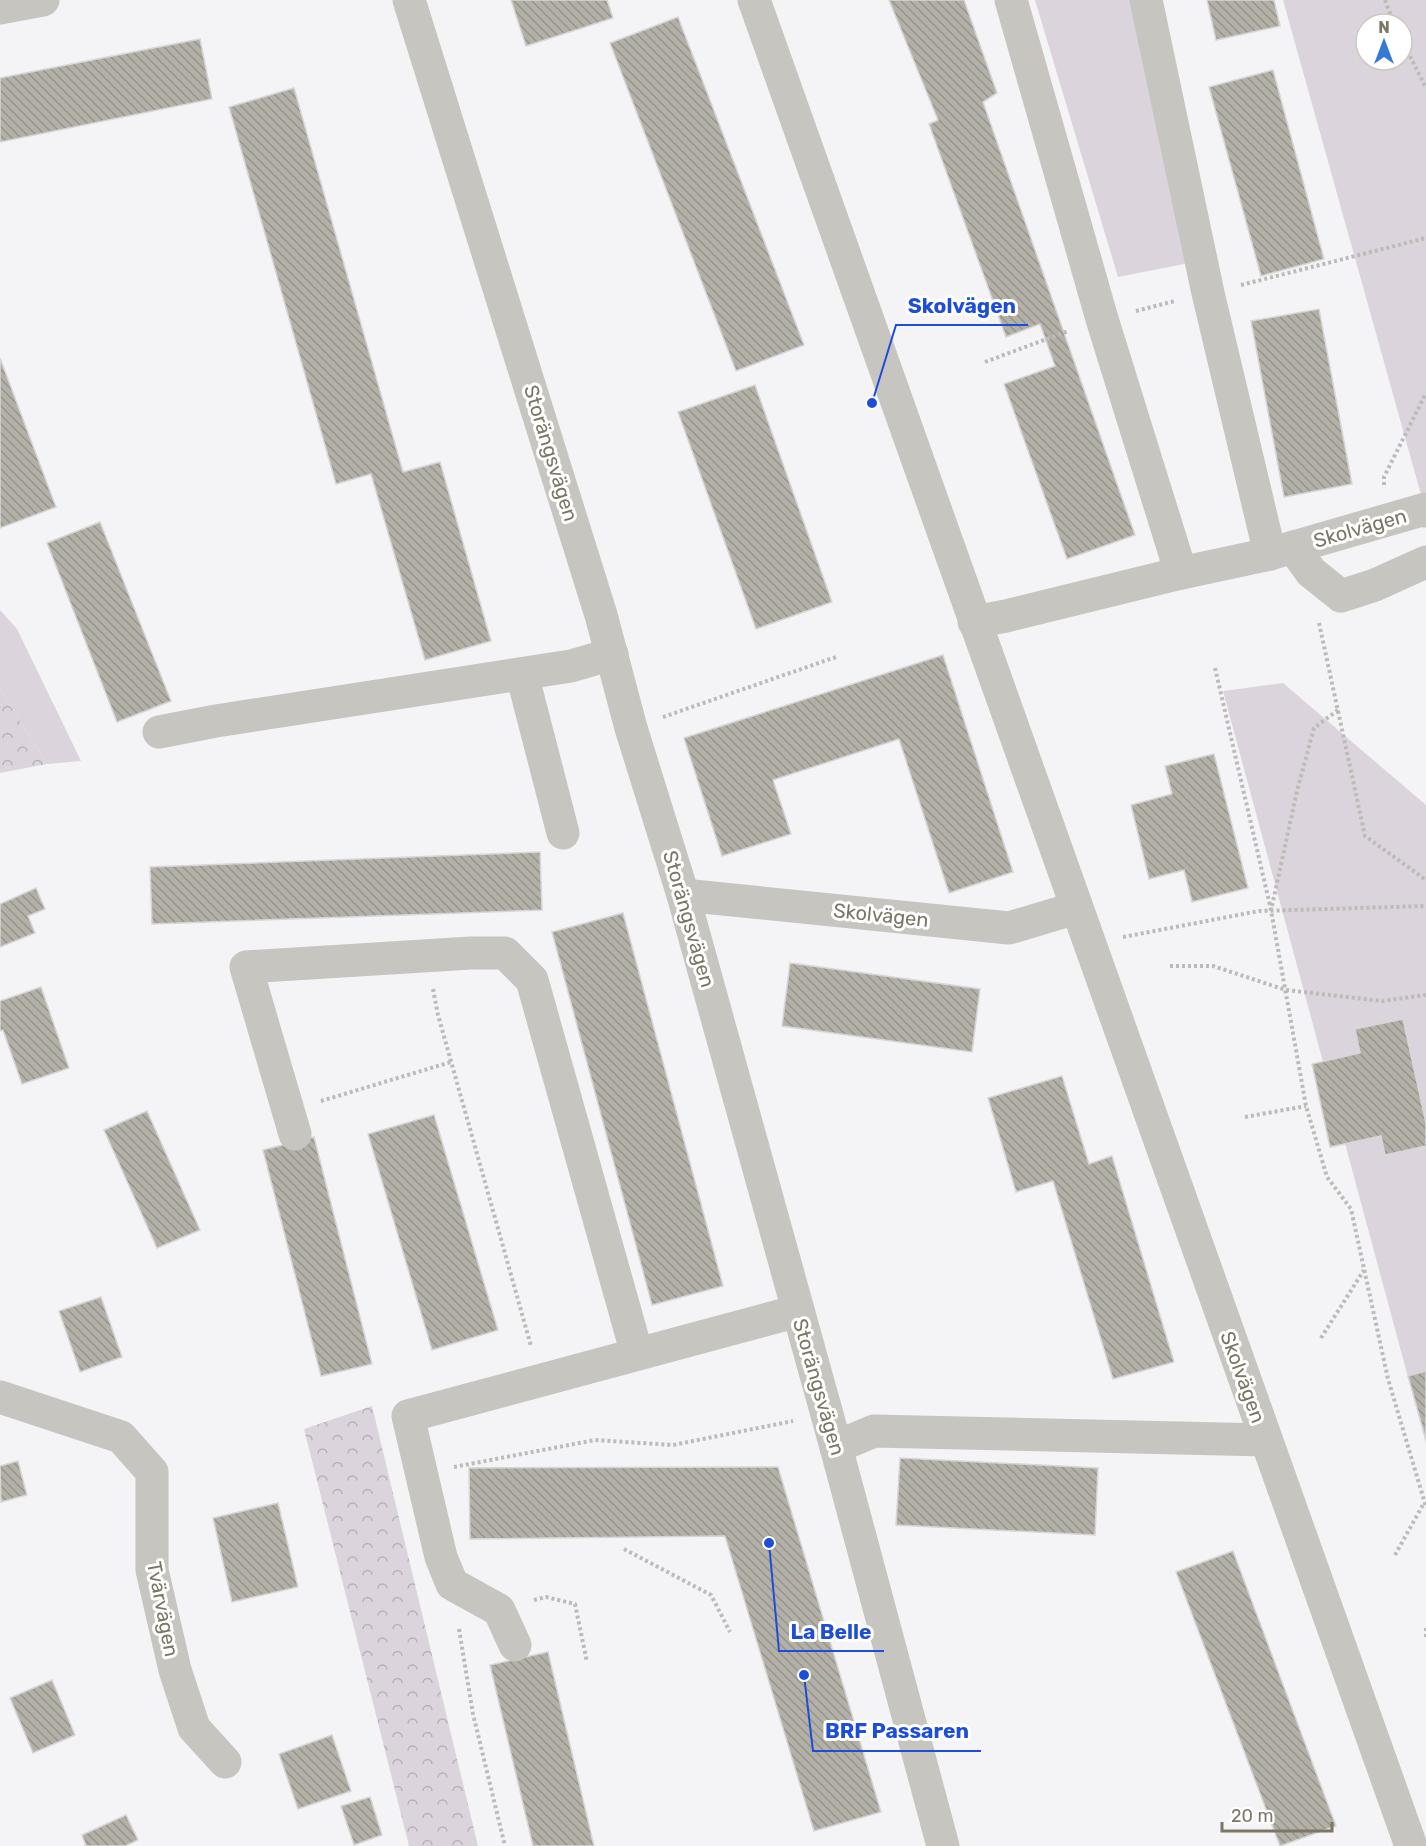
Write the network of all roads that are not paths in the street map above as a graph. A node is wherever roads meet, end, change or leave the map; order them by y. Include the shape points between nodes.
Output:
1 (43, 0) edge
2 (409, 0) edge
3 (754, 0) edge
4 (1011, 0) edge
5 (1146, 0) edge
6 (0, 8) edge
7 (1426, 511) edge
8 (1281, 550) junction
9 (1426, 562) edge
10 (1181, 573) junction
11 (974, 622) junction
12 (612, 654) junction
13 (522, 674) junction
14 (159, 732) dead end
15 (563, 833) dead end
16 (683, 895) junction
17 (1076, 908) junction
18 (292, 1122) road end
19 (798, 1311) junction
20 (637, 1354) junction
21 (0, 1397) edge
22 (1266, 1440) junction
23 (836, 1447) junction
24 (515, 1645) dead end
25 (225, 1762) dead end
26 (943, 1846) edge
27 (1411, 1846) edge

1 - 6 street
2 - 12 street, Storängsvägen
3 - 11 street, Skolvägen
4 - 10 street via 1102,319
5 - 8 street via 1208,293
7 - 8 street, Skolvägen
8 - 9 street, Skolvägen via 1341,596
8 - 10 street, Skolvägen
10 - 11 street, Skolvägen
11 - 17 street, Skolvägen
12 - 13 street
12 - 16 street, Storängsvägen
13 - 14 street
13 - 15 street
16 - 17 street, Skolvägen via 1010,928
16 - 19 street, Storängsvägen
17 - 22 street, Skolvägen
18 - 20 street via 246,968 505,953 532,980
19 - 20 street
19 - 23 street, Storängsvägen
20 - 24 street via 408,1416 441,1557 452,1584 499,1610
21 - 25 street, Tvärvägen via 121,1437 152,1472 152,1570 176,1670 194,1728
22 - 23 street via 874,1431
22 - 27 street, Skolvägen
23 - 26 street, Storängsvägen

